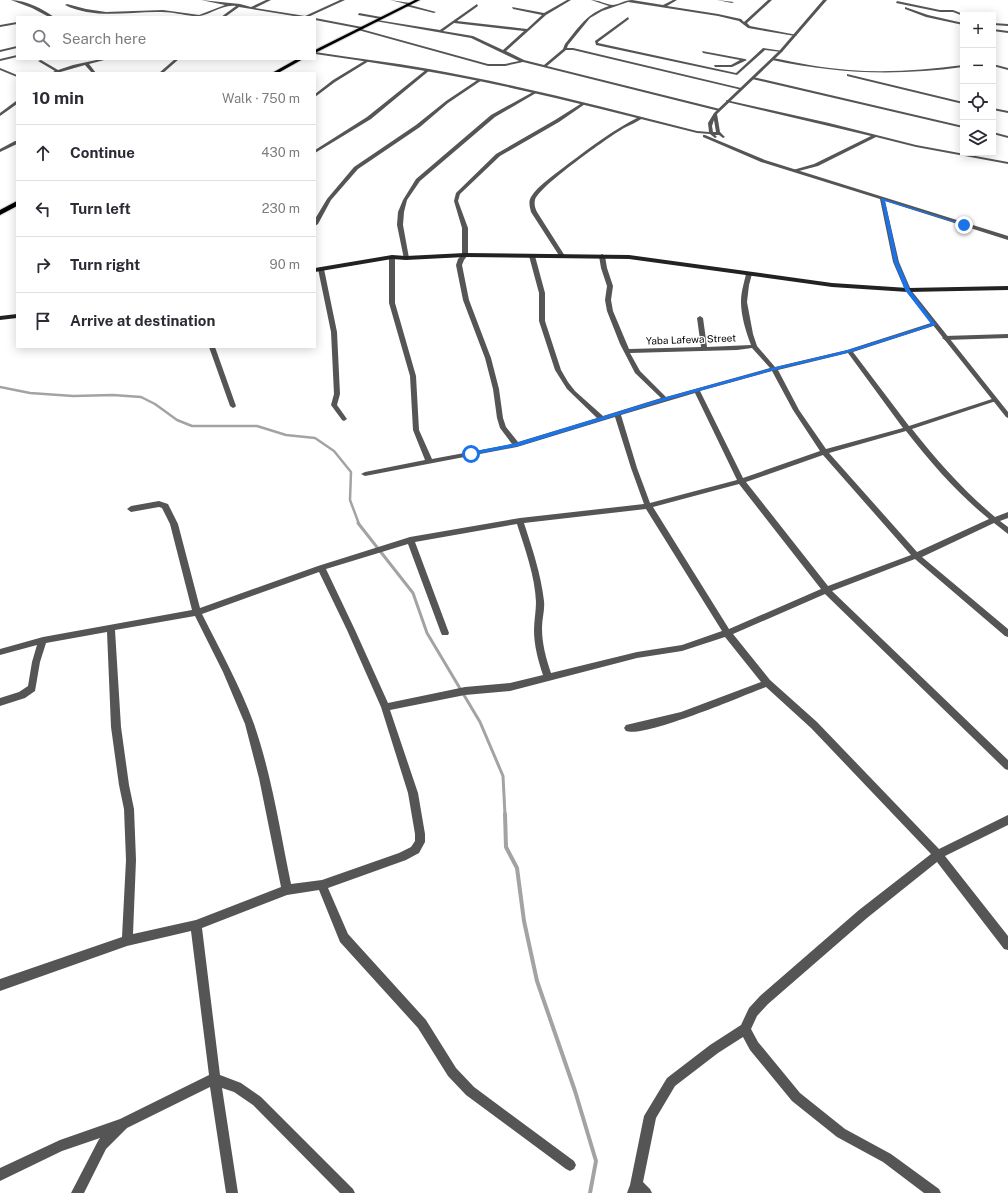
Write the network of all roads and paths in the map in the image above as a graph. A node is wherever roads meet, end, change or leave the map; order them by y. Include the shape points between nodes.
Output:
1 (13, 0) edge
2 (203, 0) edge
3 (269, 0) edge
4 (343, 0) edge
5 (392, 0) edge
6 (418, 0) edge
7 (569, 0) edge
8 (593, 0) edge
9 (629, 0) edge
10 (675, 0) edge
11 (719, 0) edge
12 (770, 0) edge
13 (825, 0) edge
14 (20, 1) edge
15 (732, 2) dead end
16 (897, 2) dead end
17 (231, 3) junction
18 (477, 4) dead end
19 (67, 5) dead end
20 (240, 5) junction
21 (408, 5) junction
22 (613, 6) junction
23 (664, 6) junction
24 (254, 7) junction
25 (903, 7) dead end
26 (513, 8) dead end
27 (434, 12) dead end
28 (288, 14) junction
29 (359, 14) dead end
30 (545, 14) junction
31 (960, 14) edge
32 (50, 16) edge
33 (199, 16) joint
34 (224, 16) edge
35 (285, 16) edge
36 (299, 16) edge
37 (307, 16) edge
38 (940, 16) dead end
39 (628, 18) dead end
40 (934, 18) junction
41 (316, 19) edge
42 (379, 20) junction
43 (452, 22) junction
44 (16, 23) edge
45 (745, 23) junction
46 (960, 23) edge
47 (996, 24) edge
48 (1007, 25) edge
49 (0, 26) edge
50 (361, 29) junction
51 (528, 30) junction
52 (996, 30) edge
53 (441, 31) junction
54 (1008, 32) edge
55 (795, 35) junction
56 (16, 47) edge
57 (565, 49) junction
58 (0, 51) edge
59 (781, 51) junction
60 (316, 52) edge
61 (316, 52) edge
62 (503, 52) junction
63 (703, 52) dead end
64 (16, 56) edge
65 (681, 59) dead end
66 (773, 59) junction
67 (0, 60) edge
68 (101, 60) edge
69 (176, 60) edge
70 (299, 60) edge
71 (743, 60) junction
72 (368, 61) junction
73 (523, 61) junction
74 (751, 61) junction
75 (40, 62) dead end
76 (86, 63) junction
77 (545, 66) junction
78 (960, 66) edge
79 (996, 66) edge
80 (0, 69) edge
81 (828, 69) junction
82 (1008, 69) edge
83 (428, 70) junction
84 (55, 72) edge
85 (94, 72) edge
86 (162, 72) edge
87 (276, 72) edge
88 (865, 72) junction
89 (9, 73) junction
90 (0, 76) edge
91 (16, 76) edge
92 (753, 78) junction
93 (866, 79) junction
94 (480, 80) junction
95 (741, 89) junction
96 (534, 93) junction
97 (316, 95) edge
98 (727, 101) junction
99 (960, 102) edge
100 (16, 103) edge
101 (583, 104) junction
102 (719, 110) junction
103 (996, 110) edge
104 (1008, 112) edge
105 (715, 114) junction
106 (0, 115) edge
107 (641, 118) junction
108 (710, 122) junction
109 (960, 126) edge
110 (695, 131) junction
111 (711, 133) junction
112 (719, 133) junction
113 (996, 135) edge
114 (875, 136) junction
115 (1008, 137) edge
116 (16, 143) edge
117 (726, 144) junction
118 (737, 148) junction
119 (0, 151) edge
120 (316, 151) edge
121 (1008, 163) edge
122 (795, 171) junction
123 (882, 199) junction
124 (16, 204) edge
125 (0, 213) edge
126 (316, 222) edge
127 (1008, 238) edge
128 (464, 255) junction
129 (532, 256) junction
130 (562, 256) junction
131 (602, 256) junction
132 (392, 257) junction
133 (406, 258) junction
134 (318, 270) edge
135 (749, 274) junction
136 (1008, 288) edge
137 (908, 290) junction
138 (16, 316) edge
139 (0, 318) edge
140 (700, 318) dead end
141 (934, 324) junction
142 (1008, 336) edge
143 (945, 338) junction
144 (754, 346) junction
145 (212, 348) edge
146 (704, 349) junction
147 (627, 351) junction
148 (849, 351) junction
149 (774, 369) junction
150 (697, 391) junction
151 (665, 399) junction
152 (994, 400) junction
153 (233, 406) dead end
154 (617, 414) junction
155 (1008, 416) edge
156 (601, 418) junction
157 (344, 419) dead end
158 (906, 429) junction
159 (517, 445) junction
160 (824, 452) junction
161 (429, 461) junction
162 (365, 474) dead end
163 (741, 481) junction
164 (648, 506) junction
165 (131, 509) dead end
166 (1008, 515) edge
167 (994, 520) junction
168 (520, 521) junction
169 (1008, 531) edge
170 (410, 540) junction
171 (916, 556) junction
172 (321, 568) junction
173 (826, 590) junction
174 (197, 612) junction
175 (111, 627) junction
176 (445, 633) dead end
177 (727, 633) junction
178 (1008, 634) edge
179 (43, 640) junction
180 (0, 652) edge
181 (548, 678) junction
182 (767, 683) junction
183 (0, 702) edge
184 (385, 707) junction
185 (629, 728) dead end
186 (1008, 766) edge
187 (1008, 820) edge
188 (938, 855) junction
189 (322, 885) junction
190 (287, 890) junction
191 (196, 925) junction
192 (127, 941) junction
193 (1008, 945) edge
194 (0, 985) edge
195 (745, 1028) junction
196 (214, 1078) junction
197 (123, 1124) junction
198 (570, 1164) dead end
199 (0, 1175) edge
200 (634, 1189) edge
201 (76, 1193) edge
202 (232, 1193) edge
203 (349, 1193) edge
204 (646, 1193) edge
205 (935, 1193) edge

1 - 14 street
2 - 17 street
3 - 24 street
4 - 37 street
5 - 21 street
6 - 21 main road
7 - 30 street
8 - 22 street
9 - 22 street
9 - 23 street
10 - 23 street
11 - 15 street
12 - 45 street
13 - 55 street
14 - 32 street
16 - 31 street
17 - 20 street
17 - 33 street
18 - 43 street
19 - 33 street via 106,13 163,11
20 - 24 street
20 - 34 street
21 - 27 street
21 - 42 main road
22 - 57 street via 584,21
23 - 45 street via 718,14
24 - 28 street
25 - 40 street
26 - 30 street
28 - 35 street
28 - 36 street
29 - 42 street
30 - 51 street
38 - 40 street
39 - 74 street via 596,42 597,44 732,73 739,73
40 - 46 street
41 - 50 street
42 - 50 main road
42 - 53 street
43 - 51 street
43 - 53 street
44 - 49 street
45 - 55 street via 749,27
47 - 48 street
50 - 60 main road
50 - 73 street via 488,65
51 - 62 street
52 - 54 street
53 - 62 street via 472,37
55 - 59 street
56 - 58 street
57 - 77 street
57 - 95 street
59 - 66 street
59 - 74 street via 766,48
61 - 72 street
62 - 73 street
63 - 71 street
64 - 67 street
65 - 71 street via 722,67 732,66
66 - 81 street
66 - 92 street
68 - 76 street
69 - 86 street
70 - 87 main road
71 - 74 street
72 - 83 street
72 - 97 street
73 - 77 street
75 - 84 street
76 - 84 street
76 - 85 street
77 - 102 street
78 - 88 street
79 - 82 street
80 - 89 street
81 - 88 street
81 - 93 street
83 - 94 street
83 - 120 street via 369,118
88 - 93 street
89 - 90 street
89 - 91 street
92 - 95 street
92 - 109 street
93 - 99 street
94 - 96 street
94 - 126 street via 356,168 329,199
95 - 98 street
96 - 101 street
96 - 133 street via 493,116 415,184 401,212 400,225
98 - 102 street
98 - 114 street
100 - 106 street
101 - 107 street
101 - 128 street via 498,155 458,194 456,200 466,241
102 - 105 street
103 - 104 street
105 - 108 street
105 - 112 street
107 - 110 street
107 - 130 street via 623,127 560,172 533,198 534,212
108 - 110 street
108 - 111 street
110 - 111 street
110 - 117 street
111 - 112 street
111 - 117 street
112 - 118 street
113 - 115 street
114 - 121 street
114 - 122 street via 816,165
116 - 119 street
117 - 118 street
118 - 122 street via 763,161
122 - 123 street
123 - 127 street
123 - 137 street via 896,262
124 - 125 main road
128 - 129 main road
128 - 133 main road
128 - 159 street via 459,265 466,300 488,358 503,428
129 - 130 main road
129 - 156 street via 542,292 542,321 564,382
130 - 131 main road
131 - 135 main road via 629,257
131 - 147 street via 610,286 610,311
132 - 133 main road
132 - 134 main road
132 - 161 street via 392,303 413,376 416,430
134 - 157 street via 334,332 337,394 334,405
135 - 137 main road via 832,285
135 - 144 street via 744,302
136 - 137 main road
137 - 141 street
138 - 139 main road
140 - 146 street
141 - 143 street
141 - 148 street
142 - 143 street
143 - 152 street
144 - 146 street, Yaba Lafewa Street
144 - 149 street
145 - 153 street
146 - 147 street, Yaba Lafewa Street
147 - 151 street via 636,372
148 - 149 street
148 - 158 street
149 - 150 street
149 - 160 street via 796,410
150 - 151 street
150 - 163 street
151 - 154 street
152 - 155 street
152 - 158 street
154 - 156 street
154 - 164 street
156 - 159 street
158 - 160 street
158 - 167 street via 951,479
159 - 161 street
160 - 163 street
160 - 171 street
161 - 162 street
163 - 164 street
163 - 173 street
164 - 168 street
164 - 177 street
165 - 174 street via 159,504 165,506 174,524
166 - 167 street
167 - 169 street
167 - 171 street
168 - 170 street
168 - 181 street via 537,584 540,603 540,655
170 - 172 street
170 - 176 street
171 - 173 street
171 - 178 street
172 - 174 street
172 - 184 street
173 - 177 street
173 - 186 street
174 - 175 street
174 - 190 street via 249,724 264,778
175 - 179 street
175 - 192 street via 116,727 129,809
177 - 181 street via 682,648 637,655
177 - 182 street
179 - 180 street
179 - 183 street via 32,688 22,695
181 - 184 street via 510,687 465,691
182 - 185 street via 693,712
182 - 188 street via 814,725
184 - 189 street via 413,793 420,842 415,850 402,858
187 - 188 street
188 - 193 street
188 - 195 street via 863,914 764,1000 753,1012
189 - 190 street
189 - 198 street via 344,938 422,1024 452,1072 470,1091
190 - 191 street
191 - 192 street
191 - 196 street
192 - 194 street
195 - 200 street via 671,1082 650,1116
195 - 205 street via 754,1046 796,1097 841,1133 887,1158
196 - 197 street
196 - 202 street
196 - 203 street via 237,1087 257,1101
197 - 199 street via 60,1146
197 - 201 street via 102,1145
200 - 204 street

